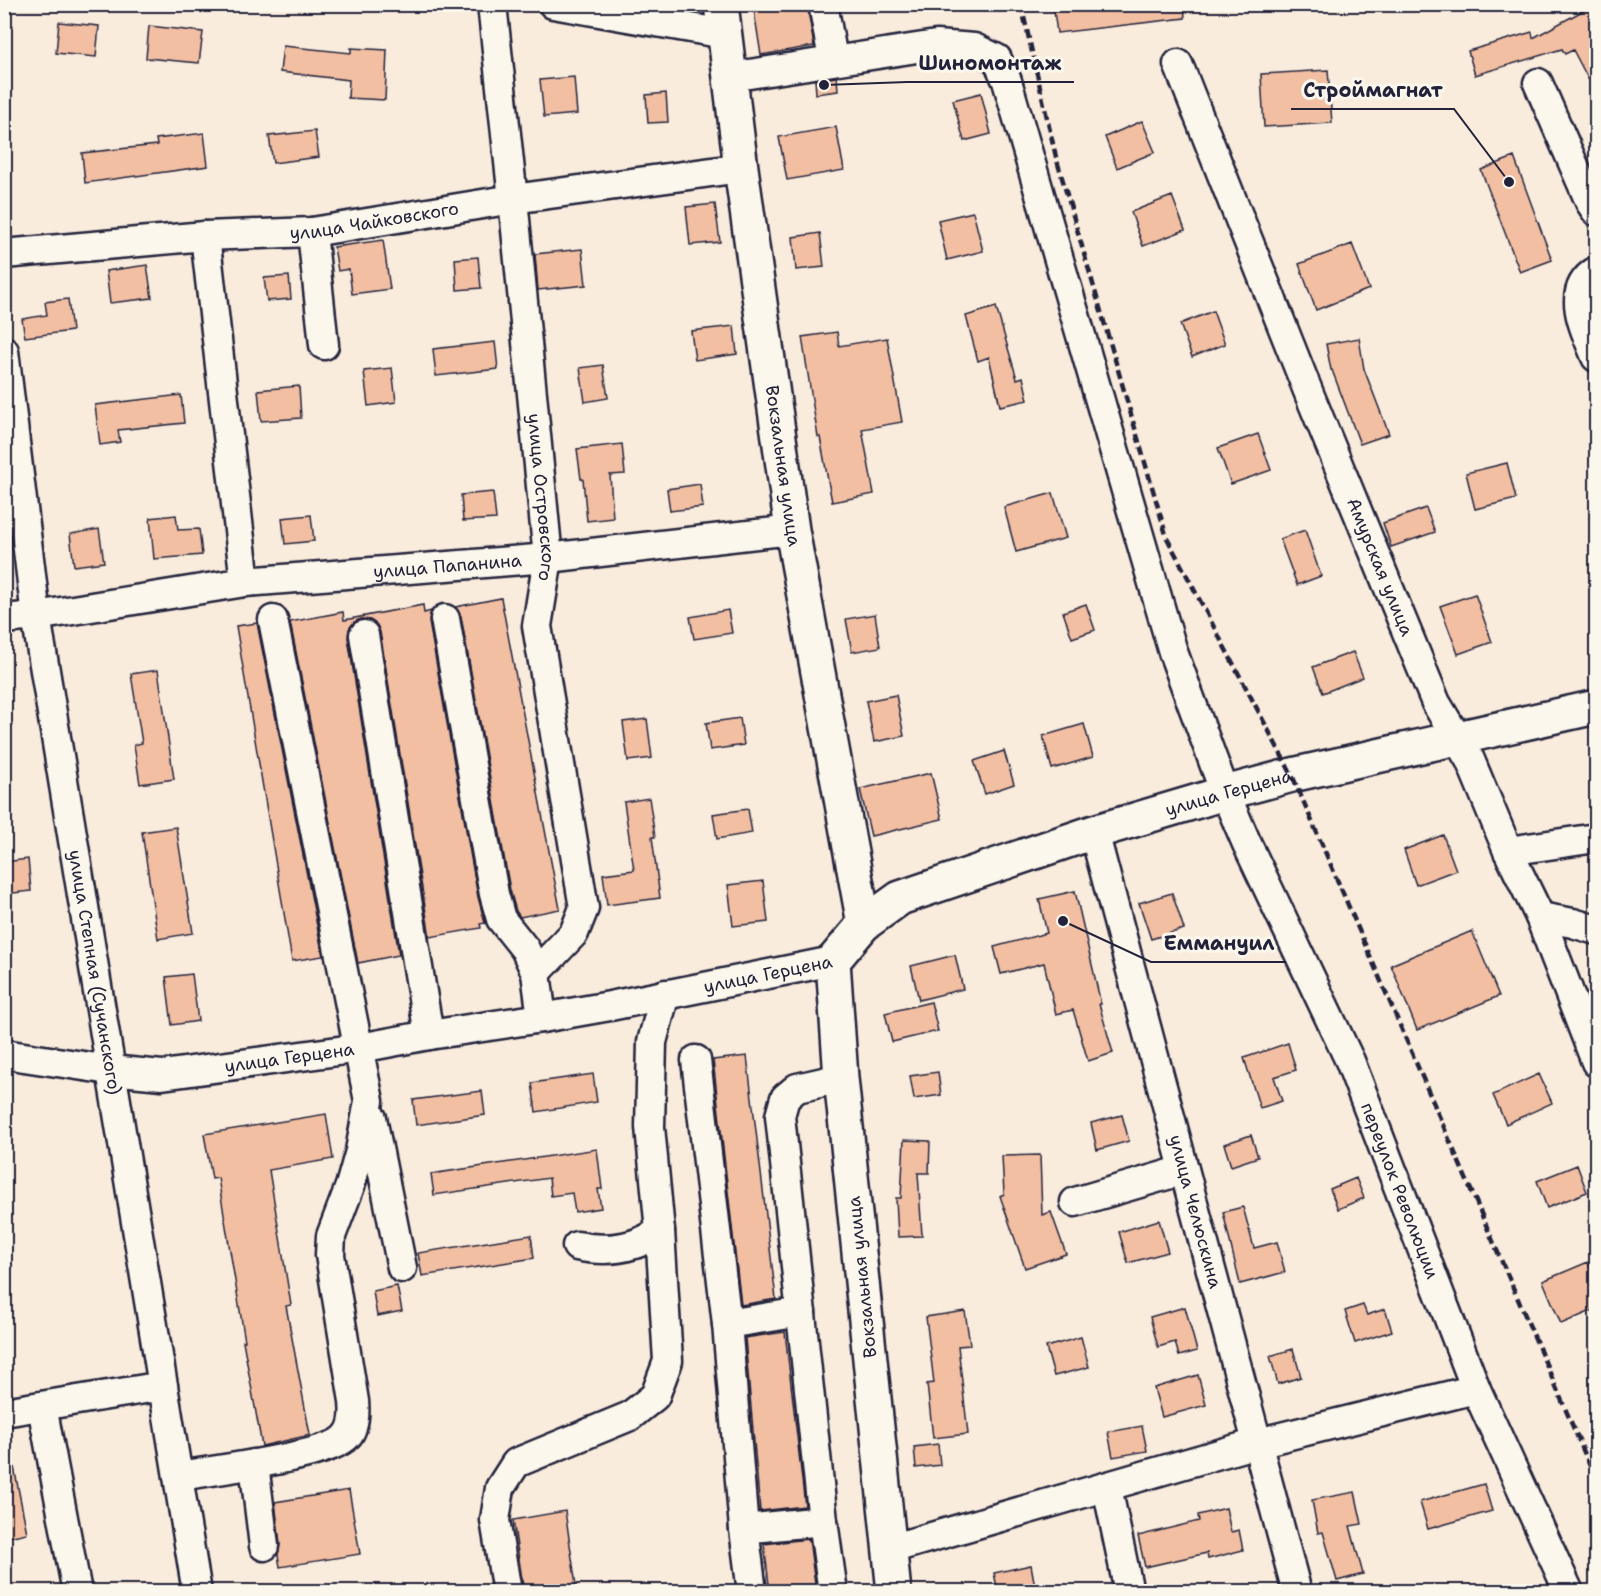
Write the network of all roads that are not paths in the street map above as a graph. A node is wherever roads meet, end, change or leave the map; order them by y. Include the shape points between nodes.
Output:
1 (492, 4) edge
2 (553, 4) edge
3 (823, 4) edge
4 (723, 19) edge
5 (833, 59) junction
6 (1178, 64) dead end
7 (730, 77) junction
8 (1538, 83) dead end
9 (741, 168) junction
10 (513, 199) junction
11 (1596, 211) edge
12 (312, 232) junction
13 (205, 236) junction
14 (4, 254) edge
15 (1596, 271) edge
16 (324, 345) dead end
17 (4, 351) edge
18 (1596, 357) edge
19 (792, 530) junction
20 (548, 558) junction
21 (244, 582) junction
22 (36, 616) junction
23 (4, 619) edge
24 (445, 619) dead end
25 (273, 620) dead end
26 (364, 635) dead end
27 (1596, 707) edge
28 (1458, 738) junction
29 (1225, 793) junction
30 (1094, 832) junction
31 (1596, 838) edge
32 (1508, 851) junction
33 (1540, 917) junction
34 (864, 924) junction
35 (1596, 930) edge
36 (833, 961) junction
37 (536, 972) junction
38 (664, 994) junction
39 (542, 1018) junction
40 (1589, 1025) edge
41 (429, 1035) junction
42 (360, 1048) junction
43 (4, 1054) edge
44 (696, 1060) dead end
45 (1596, 1062) edge
46 (110, 1070) junction
47 (841, 1078) junction
48 (369, 1101) junction
49 (1184, 1170) junction
50 (1075, 1202) dead end
51 (660, 1231) junction
52 (577, 1246) dead end
53 (402, 1268) dead end
54 (801, 1312) junction
55 (727, 1324) junction
56 (164, 1386) junction
57 (1476, 1389) junction
58 (42, 1406) junction
59 (4, 1412) edge
60 (1257, 1443) junction
61 (254, 1464) junction
62 (179, 1476) junction
63 (1107, 1487) junction
64 (824, 1521) junction
65 (744, 1529) junction
66 (264, 1546) dead end
67 (890, 1549) junction
68 (77, 1592) edge
69 (196, 1592) edge
70 (507, 1592) edge
71 (752, 1592) edge
72 (833, 1592) edge
73 (894, 1592) edge
74 (1129, 1592) edge
75 (1297, 1592) edge
76 (1569, 1592) edge

1 - 10 street, улица Островского
2 - 4 street
3 - 5 street
4 - 7 main road, Вокзальная улица
5 - 7 street, переулок Революции
5 - 29 street, переулок Революции via 936,45 974,48 997,59 1007,81 1173,652
6 - 28 street, Амурская улица via 1436,703
7 - 9 main road, Вокзальная улица
8 - 11 street
9 - 10 street, улица Чайковского
9 - 19 main road, Вокзальная улица
10 - 12 street, улица Чайковского
10 - 20 street, улица Островского
12 - 13 street, улица Чайковского
12 - 16 street
13 - 14 street, улица Чайковского
13 - 21 street
15 - 18 street via 1586,277 1578,293 1584,328
17 - 22 street, улица Степная (Сучанского)
19 - 20 street, улица Папанина
19 - 34 main road, Вокзальная улица
20 - 21 street, улица Папанина
20 - 37 street, улица Островского via 537,626 584,909 574,933
21 - 22 street, улица Папанина
22 - 23 street, улица Папанина
22 - 46 street, улица Степная (Сучанского)
24 - 37 street via 494,894 501,919 525,949
25 - 42 street
26 - 41 street
27 - 28 main road, улица Герцена
28 - 29 main road, улица Герцена
28 - 32 street, Амурская улица
29 - 30 main road, улица Герцена
29 - 57 street, переулок Революции via 1350,1061
30 - 34 main road, улица Герцена via 900,898
30 - 49 street, улица Челюскина
31 - 32 street
32 - 33 street, Амурская улица
33 - 35 street
33 - 40 street, Амурская улица
34 - 36 main road, улица Герцена
36 - 38 street, улица Герцена
36 - 47 main road, Вокзальная улица
37 - 39 street
38 - 39 street, улица Герцена
38 - 51 street via 652,1042 650,1089
39 - 41 street, улица Герцена
40 - 45 street, Амурская улица
41 - 42 street, улица Герцена
42 - 46 street, улица Герцена via 162,1075
42 - 48 street
43 - 46 street, улица Герцена
44 - 55 street
46 - 56 street, улица Степная (Сучанского)
47 - 54 street via 797,1088 785,1098 780,1116
47 - 67 main road, Вокзальная улица
48 - 53 street
48 - 61 street via 360,1151 331,1236 330,1255 355,1418 348,1435 335,1446
49 - 50 street
49 - 60 street, улица Челюскина
51 - 52 street via 647,1240 617,1249
51 - 70 street via 668,1361 655,1396 630,1416 516,1463 500,1488 495,1520
54 - 55 street
54 - 64 street
55 - 65 street
56 - 58 street
56 - 62 street, улица Степная (Сучанского)
57 - 60 street
57 - 76 street, переулок Революции
58 - 59 street
58 - 68 street
60 - 63 street
60 - 75 street, улица Челюскина
61 - 62 street
61 - 66 street
62 - 69 street, улица Степная (Сучанского)
63 - 67 street
63 - 74 street
64 - 65 street
64 - 72 street
65 - 71 street
67 - 73 main road, Вокзальная улица

